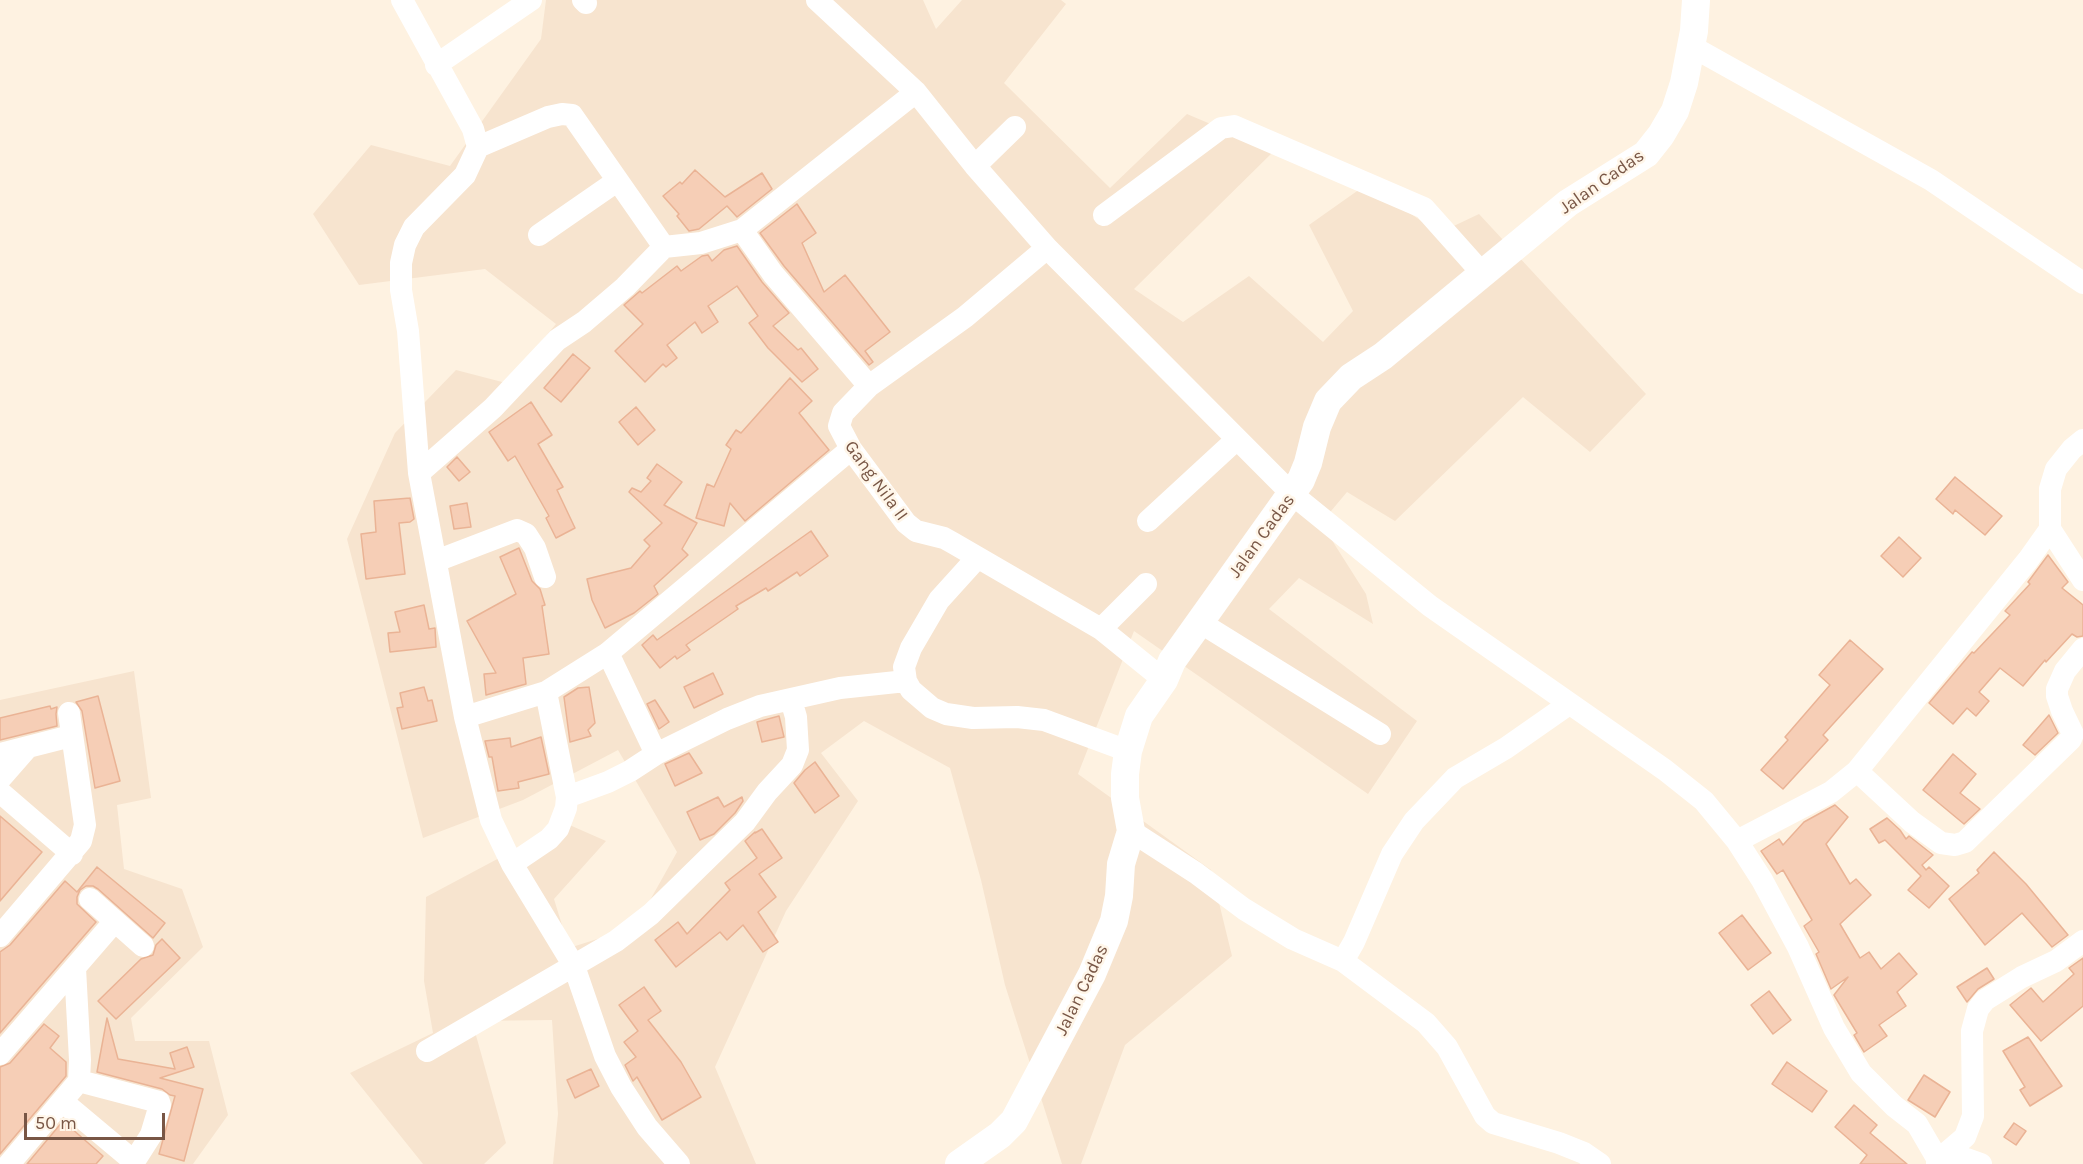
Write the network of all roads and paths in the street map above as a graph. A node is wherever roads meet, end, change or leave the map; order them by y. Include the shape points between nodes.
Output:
1 (402, 0) edge
2 (531, 0) edge
3 (817, 0) edge
4 (1696, 0) edge
5 (1691, 46) junction
6 (436, 65) junction
7 (916, 92) junction
8 (1015, 127) dead end
9 (478, 147) junction
10 (975, 166) junction
11 (617, 181) junction
12 (1104, 215) dead end
13 (742, 230) junction
14 (539, 235) dead end
15 (664, 247) junction
16 (1047, 248) junction
17 (1482, 273) junction
18 (2083, 283) edge
19 (869, 386) junction
20 (1237, 439) junction
21 (2083, 441) edge
22 (851, 449) junction
23 (419, 473) junction
24 (1292, 494) junction
25 (1148, 521) dead end
26 (2050, 529) junction
27 (976, 558) junction
28 (436, 561) junction
29 (544, 577) dead end
30 (2083, 580) edge
31 (1146, 584) dead end
32 (1200, 623) junction
33 (1101, 629) junction
34 (2083, 649) edge
35 (608, 653) junction
36 (1164, 680) junction
37 (906, 681) junction
38 (546, 692) junction
39 (791, 700) junction
40 (1569, 704) junction
41 (69, 713) dead end
42 (465, 717) junction
43 (1380, 734) dead end
44 (71, 736) junction
45 (28, 747) junction
46 (1128, 751) junction
47 (0, 754) edge
48 (656, 754) junction
49 (1857, 771) junction
50 (0, 779) edge
51 (0, 792) edge
52 (567, 797) junction
53 (1131, 831) junction
54 (1737, 841) junction
55 (72, 854) junction
56 (512, 864) junction
57 (90, 899) dead end
58 (115, 921) junction
59 (0, 936) edge
60 (2083, 941) edge
61 (143, 946) dead end
62 (1343, 960) junction
63 (574, 966) junction
64 (75, 968) junction
65 (427, 1051) dead end
66 (0, 1054) edge
67 (79, 1081) junction
68 (63, 1102) junction
69 (118, 1158) edge
70 (1937, 1162) edge
71 (9, 1164) edge
72 (679, 1164) edge
73 (958, 1164) edge
74 (1600, 1164) edge
75 (1982, 1164) edge

1 - 6 street
2 - 6 street
3 - 7 street
4 - 5 street, Jalan Cadas
5 - 17 street, Jalan Cadas via 1675,111 1646,154 1568,203
5 - 18 street via 1931,180
6 - 9 street via 473,129
7 - 10 street
7 - 13 street
8 - 10 street
9 - 11 street via 548,117 569,113
9 - 23 street via 465,175 414,227 401,263
10 - 16 street
11 - 14 street
11 - 15 street
12 - 17 street via 1221,128 1234,126 1424,208
13 - 15 street via 701,243
13 - 19 street via 773,274
15 - 23 street via 625,288 556,340 493,408
16 - 19 street via 965,316
16 - 20 street
17 - 24 street, Jalan Cadas via 1332,396 1321,413 1308,463
19 - 22 street, Gang Nila II via 840,419 842,435
20 - 24 street
20 - 25 street
21 - 26 street via 2056,469 2050,489
22 - 27 street, Gang Nila II via 911,528 944,538
22 - 35 street
23 - 28 street
24 - 32 street, Jalan Cadas
24 - 40 street via 1430,606
26 - 30 street
26 - 49 street
27 - 33 street, Gang Nila II
27 - 37 street via 939,600 911,648 904,667
28 - 29 street via 518,530 526,534 535,548
28 - 42 street
31 - 33 street
32 - 36 street, Jalan Cadas via 1172,661
32 - 43 street
33 - 36 street, Gang Nila II
34 - 49 street via 2065,671 2057,689 2073,734 2071,739 1965,842 1941,843
35 - 38 street
35 - 48 street
36 - 46 street, Jalan Cadas via 1138,716
37 - 39 street via 840,688
37 - 46 street via 921,700 946,714 1044,720
38 - 42 street
38 - 52 street
39 - 48 street via 760,706 727,719
39 - 63 street via 798,750 792,765 745,822 651,914
40 - 54 street via 1704,801
40 - 62 street via 1455,778 1414,821 1392,854
41 - 44 street
42 - 56 street via 490,820
44 - 45 street
44 - 55 street via 85,825
45 - 47 street
45 - 50 street
46 - 53 street, Jalan Cadas via 1125,798
48 - 52 street via 608,782
49 - 54 street via 1831,792
51 - 55 street
52 - 56 street via 564,818 549,840
53 - 62 street via 1283,933
53 - 73 street, Jalan Cadas via 1121,864 1114,921 1080,999 1014,1121
54 - 70 street via 1762,880 1798,947 1834,1028 1862,1073 1917,1124
55 - 59 street
56 - 63 street
57 - 58 street
58 - 61 street
58 - 64 street
60 - 70 street via 2056,962 1985,1000 1978,1009 1972,1031 1973,1116 1965,1137
62 - 74 street via 1426,1023 1447,1047 1485,1116 1584,1153
63 - 65 street
63 - 72 street via 605,1056 621,1087 647,1127
64 - 66 street
64 - 67 street
67 - 68 street
67 - 69 street via 159,1102 151,1135 137,1157
68 - 69 street
68 - 71 street
70 - 75 street via 1967,1159

